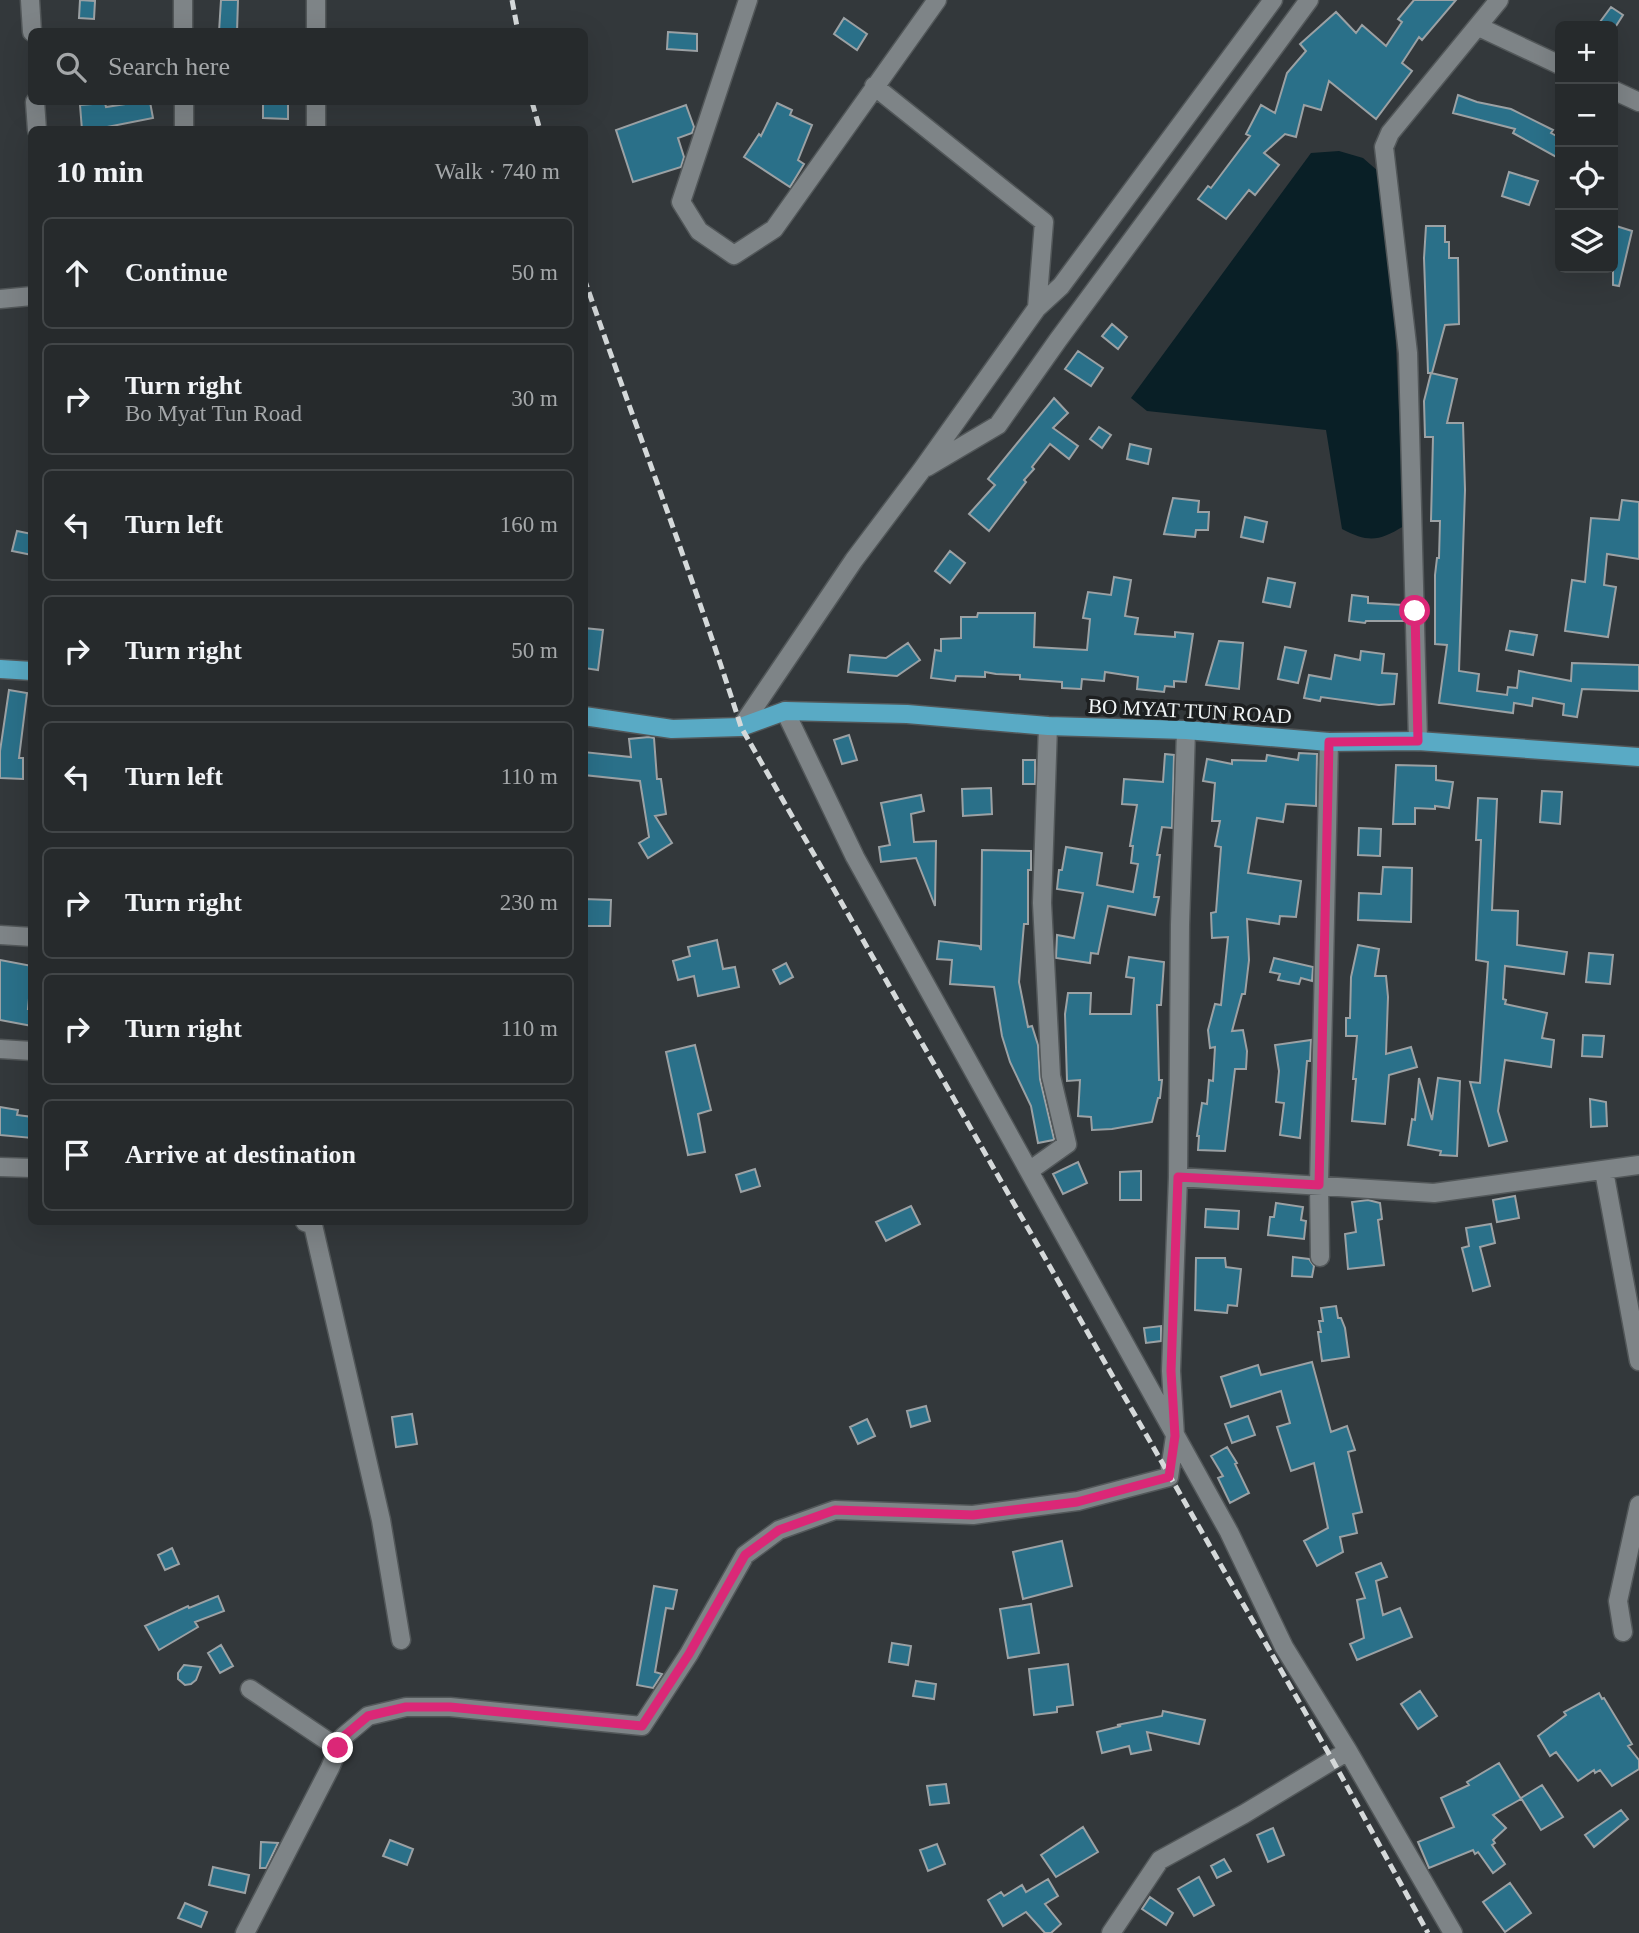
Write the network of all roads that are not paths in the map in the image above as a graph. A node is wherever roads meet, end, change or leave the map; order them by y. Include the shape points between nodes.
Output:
1 (30, 0) edge
2 (183, 0) edge
3 (316, 0) edge
4 (748, 0) edge
5 (937, 0) edge
6 (1273, 0) edge
7 (1309, 0) edge
8 (1499, 0) edge
9 (1479, 27) junction
10 (32, 28) edge
11 (183, 28) edge
12 (316, 28) edge
13 (1555, 63) edge
14 (874, 86) junction
15 (1618, 92) edge
16 (1639, 102) edge
17 (36, 105) edge
18 (184, 105) edge
19 (316, 105) edge
20 (37, 126) edge
21 (184, 126) edge
22 (316, 126) edge
23 (28, 296) edge
24 (0, 299) edge
25 (1037, 308) junction
26 (921, 471) junction
27 (0, 669) edge
28 (28, 671) edge
29 (785, 711) junction
30 (588, 717) edge
31 (1048, 726) junction
32 (741, 727) junction
33 (1186, 730) junction
34 (1418, 741) junction
35 (1329, 742) junction
36 (1639, 757) edge
37 (0, 935) edge
38 (28, 937) edge
39 (0, 1049) edge
40 (28, 1051) edge
41 (1639, 1165) edge
42 (0, 1167) edge
43 (28, 1168) edge
44 (1029, 1171) junction
45 (1604, 1171) junction
46 (1178, 1177) junction
47 (1319, 1185) junction
48 (313, 1225) edge
49 (1320, 1257) dead end
50 (1639, 1361) edge
51 (1175, 1436) junction
52 (1639, 1505) edge
53 (1623, 1632) dead end
54 (401, 1640) dead end
55 (250, 1689) dead end
56 (338, 1748) junction
57 (1348, 1751) junction
58 (246, 1933) edge
59 (1111, 1933) edge
60 (1453, 1933) edge

1 - 10 street
2 - 11 street
3 - 12 street
4 - 14 street via 681,202 699,231 734,255 774,229
5 - 14 street
6 - 25 street via 1061,286
7 - 26 street via 998,425
8 - 9 street
9 - 13 street
9 - 34 street via 1390,133 1384,147 1408,353
14 - 25 street via 1044,222
15 - 16 street
17 - 20 street
18 - 21 street
19 - 22 street
23 - 24 street
25 - 26 street
26 - 32 street via 854,559
27 - 28 main road
29 - 31 main road, BO MYAT TUN ROAD
29 - 32 main road, BO MYAT TUN ROAD
29 - 44 street via 855,857
30 - 32 main road, BO MYAT TUN ROAD via 672,729
31 - 33 main road, BO MYAT TUN ROAD
31 - 44 street via 1042,903 1051,1076 1068,1144
33 - 35 main road, BO MYAT TUN ROAD
33 - 46 street
34 - 35 main road, BO MYAT TUN ROAD
34 - 36 main road, BO MYAT TUN ROAD
35 - 47 street
37 - 38 street
39 - 40 street
41 - 45 street
42 - 43 street
44 - 51 street
45 - 47 street via 1434,1193
45 - 50 street
46 - 47 street
46 - 51 street via 1171,1371
47 - 49 street
48 - 54 street via 381,1520
51 - 56 street via 1169,1477 1077,1502 973,1515 835,1510 779,1530 745,1555 642,1726 406,1707 368,1716 343,1737
51 - 57 street via 1284,1647
52 - 53 street via 1618,1601
55 - 56 street
56 - 58 street
57 - 59 street via 1160,1860
57 - 60 street

